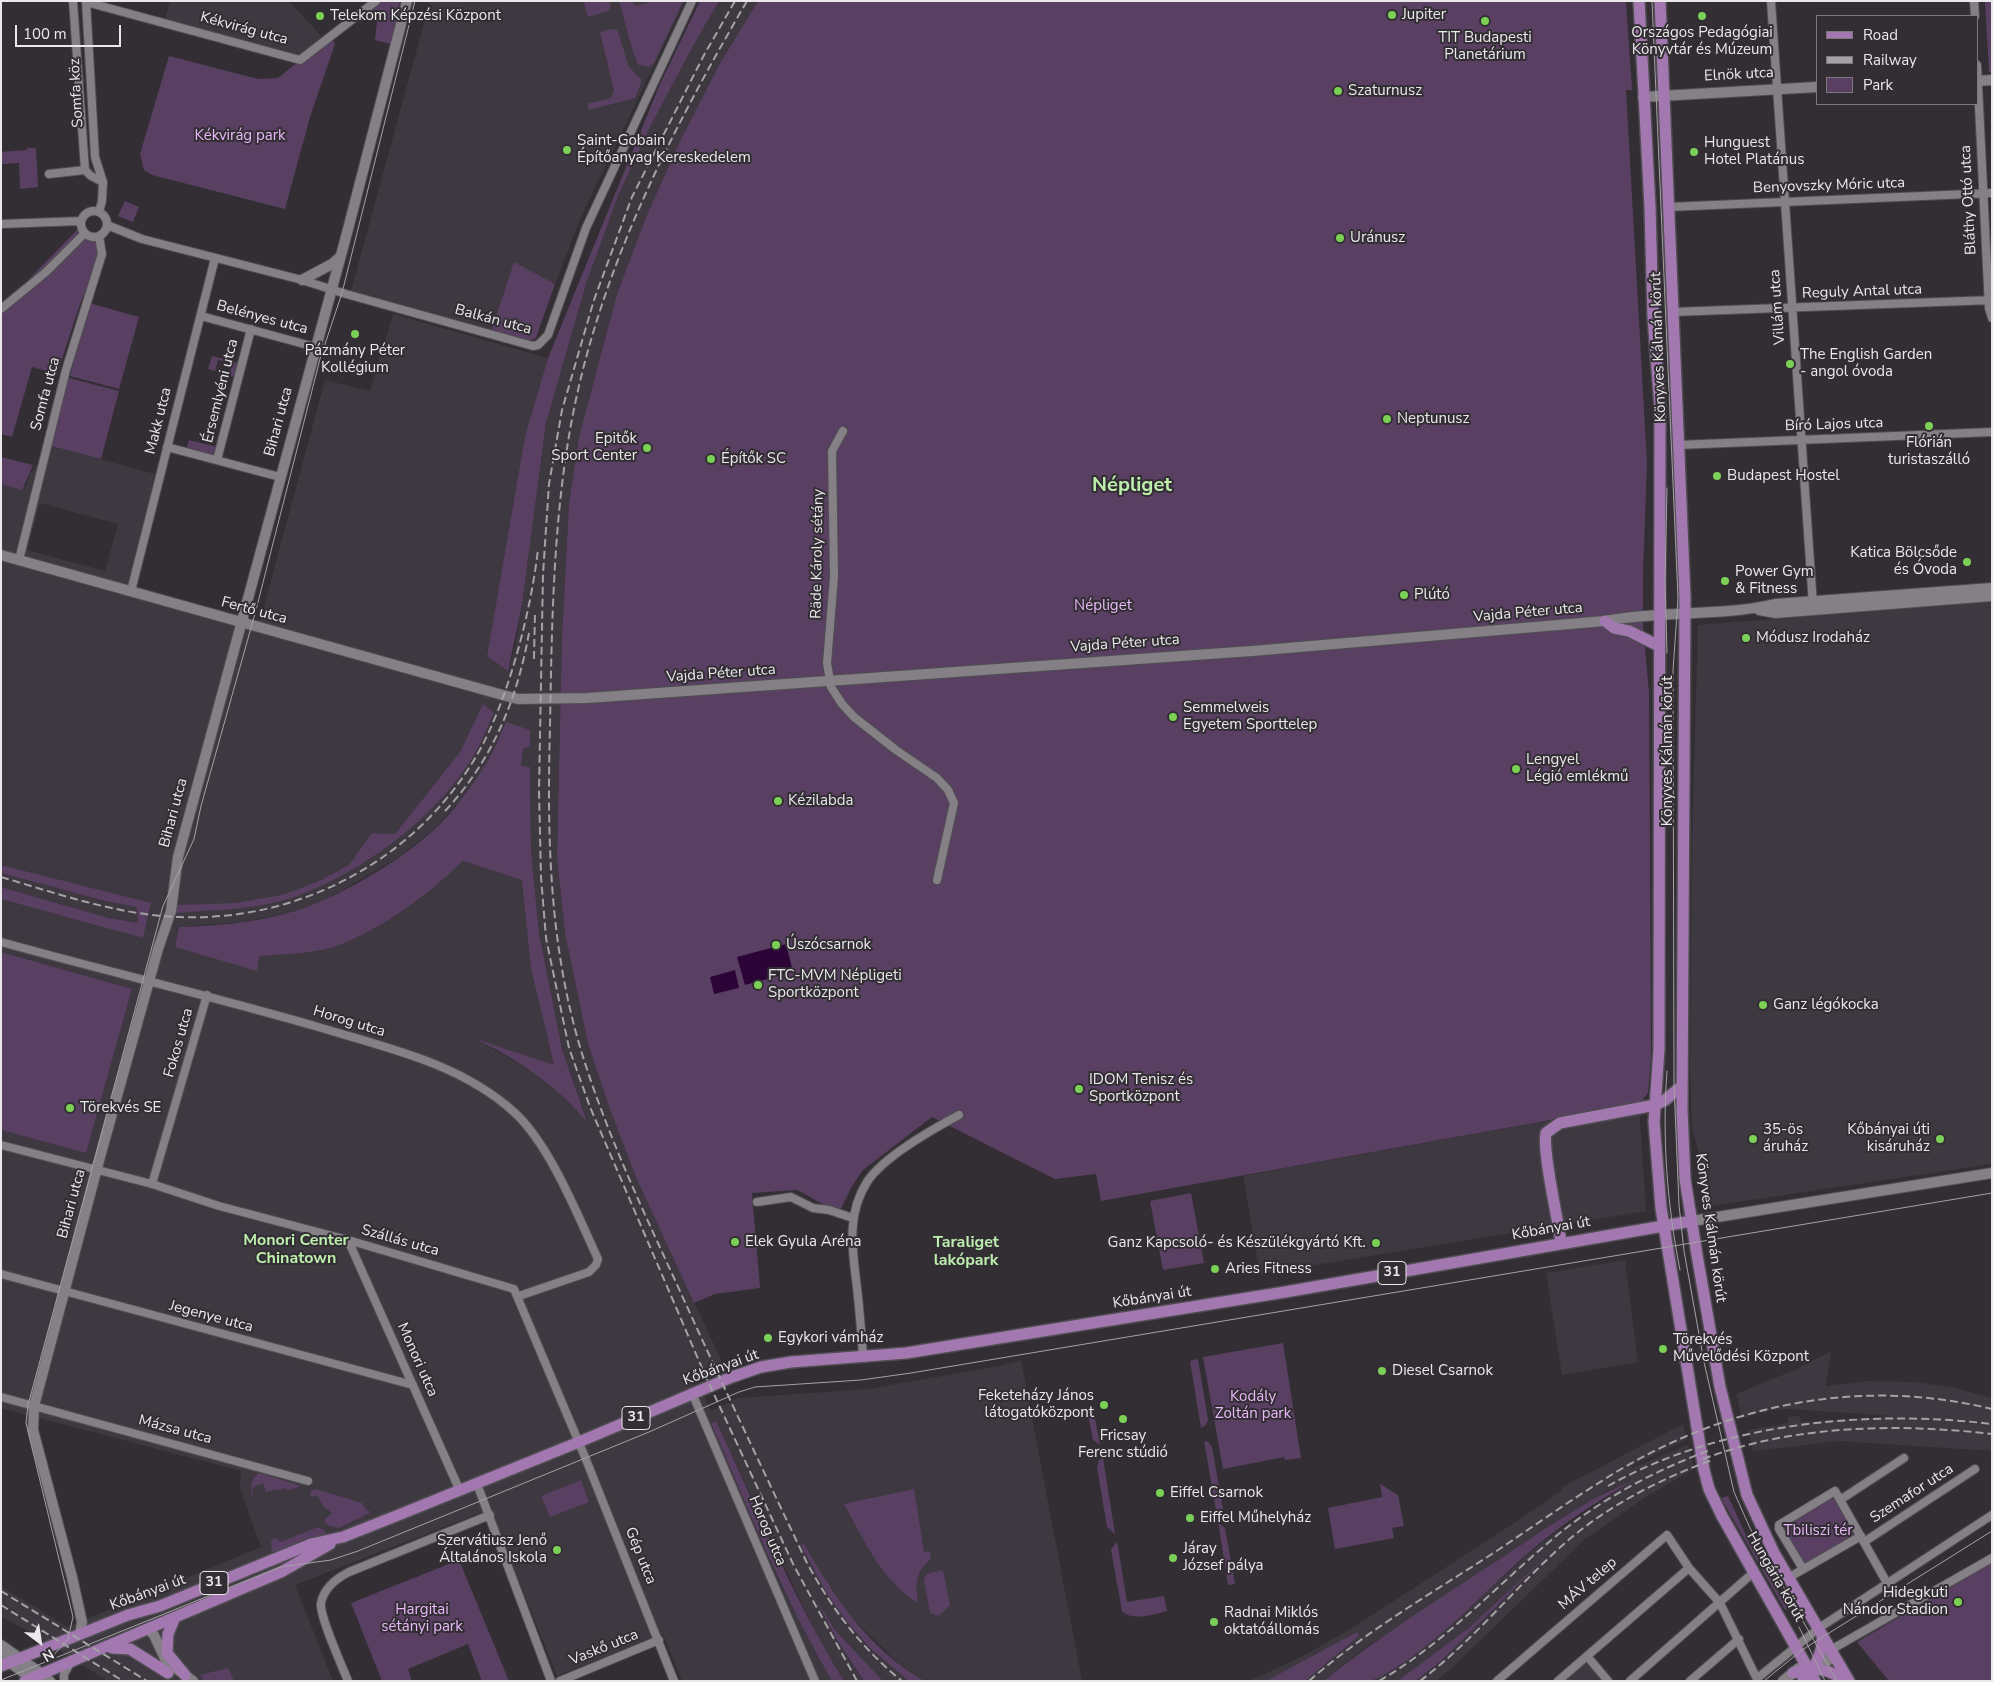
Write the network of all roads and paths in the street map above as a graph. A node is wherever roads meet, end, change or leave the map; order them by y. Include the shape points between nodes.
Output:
1 (73, 1) edge
2 (86, 1) edge
3 (376, 1) edge
4 (407, 1) edge
5 (692, 1) edge
6 (1639, 1) edge
7 (1660, 1) edge
8 (1771, 1) edge
9 (1974, 1) edge
10 (1975, 15) edge
11 (1992, 80) edge
12 (1978, 81) edge
13 (1816, 87) edge
14 (1777, 88) junction
15 (1663, 94) junction
16 (1643, 96) junction
17 (1978, 100) edge
18 (85, 170) junction
19 (49, 174) dead end
20 (103, 182) junction
21 (1983, 193) junction
22 (1992, 193) edge
23 (1784, 202) junction
24 (1668, 207) junction
25 (99, 212) junction
26 (81, 221) junction
27 (1, 224) edge
28 (107, 225) junction
29 (84, 233) junction
30 (99, 236) junction
31 (340, 257) junction
32 (215, 258) junction
33 (302, 280) junction
34 (331, 290) junction
35 (1990, 300) edge
36 (1792, 308) junction
37 (1, 309) edge
38 (1673, 312) junction
39 (200, 316) junction
40 (1992, 318) edge
41 (251, 329) junction
42 (315, 347) junction
43 (843, 431) dead end
44 (1992, 432) edge
45 (1801, 440) junction
46 (1678, 445) junction
47 (167, 447) junction
48 (217, 460) junction
49 (280, 477) junction
50 (1, 555) edge
51 (19, 560) junction
52 (1992, 588) edge
53 (131, 591) junction
54 (1992, 596) edge
55 (1813, 606) junction
56 (1684, 614) junction
57 (1659, 615) junction
58 (1604, 621) junction
59 (240, 623) junction
60 (1659, 646) junction
61 (830, 681) junction
62 (498, 694) joint
63 (937, 880) dead end
64 (1, 942) edge
65 (149, 982) junction
66 (207, 995) junction
67 (1682, 1086) junction
68 (1655, 1105) junction
69 (959, 1116) dead end
70 (1, 1145) edge
71 (97, 1171) junction
72 (1992, 1173) edge
73 (152, 1184) junction
74 (757, 1202) dead end
75 (853, 1218) junction
76 (1692, 1221) junction
77 (1664, 1225) junction
78 (348, 1240) junction
79 (1561, 1242) junction
80 (1, 1274) edge
81 (64, 1292) junction
82 (519, 1296) junction
83 (863, 1358) junction
84 (413, 1385) junction
85 (692, 1393) junction
86 (1, 1397) edge
87 (34, 1406) junction
88 (579, 1442) junction
89 (1904, 1458) dead end
90 (1975, 1469) dead end
91 (308, 1480) dead end
92 (477, 1484) junction
93 (1710, 1488) joint
94 (460, 1491) junction
95 (1747, 1495) joint
96 (1840, 1500) junction
97 (490, 1515) junction
98 (1992, 1515) edge
99 (342, 1537) junction
100 (1862, 1539) junction
101 (1992, 1558) edge
102 (1689, 1568) junction
103 (1802, 1569) junction
104 (1754, 1572) junction
105 (1788, 1578) junction
106 (1888, 1583) junction
107 (1720, 1603) junction
108 (160, 1606) junction
109 (128, 1615) junction
110 (175, 1617) junction
111 (148, 1629) junction
112 (1820, 1630) junction
113 (80, 1634) junction
114 (1739, 1639) junction
115 (659, 1640) junction
116 (1, 1645) edge
117 (1796, 1646) junction
118 (95, 1651) junction
119 (1833, 1652) junction
120 (1587, 1656) junction
121 (8, 1660) edge
122 (71, 1662) junction
123 (1810, 1668) edge
124 (168, 1673) junction
125 (37, 1679) edge
126 (187, 1679) edge
127 (64, 1681) edge
128 (348, 1681) edge
129 (551, 1681) edge
130 (560, 1681) edge
131 (674, 1681) edge
132 (815, 1681) edge
133 (1497, 1681) edge
134 (1558, 1681) edge
135 (1608, 1681) edge
136 (1630, 1681) edge
137 (1690, 1681) edge
138 (1783, 1681) edge
139 (1844, 1681) edge
140 (1849, 1681) edge

1 - 18 street, Somfa köz
2 - 3 street, Kékvirág utca via 300,60
2 - 20 street, Somfa köz via 95,157
4 - 31 street, Bihari utca
5 - 34 street, Balkán utca via 586,228 548,335 542,343 532,346
6 - 16 main road, Könyves Kálmán körút
7 - 15 main road, Könyves Kálmán körút
8 - 14 street, Villám utca
9 - 10 street
11 - 12 street
13 - 14 street, Elnök utca
14 - 15 street, Elnök utca
14 - 23 street, Villám utca
15 - 16 street, Elnök utca
15 - 24 main road, Könyves Kálmán körút
16 - 57 main road, Könyves Kálmán körút via 1660,408
17 - 21 street, Bláthy Ottó utca
18 - 19 street
18 - 20 street
20 - 25 street, Somfa köz
21 - 22 street, Benyovszky Móric utca
21 - 23 street, Benyovszky Móric utca
21 - 35 street, Bláthy Ottó utca
23 - 24 street, Benyovszky Móric utca
23 - 36 street, Villám utca
24 - 38 main road, Könyves Kálmán körút
25 - 26 street via 87,213
25 - 28 street
26 - 27 street
26 - 29 street
28 - 30 street
28 - 32 street, Balkán utca via 142,239
29 - 30 street via 91,237
29 - 37 street via 46,272
30 - 51 street, Somfa utca via 102,254 66,370
31 - 33 street
31 - 34 street, Bihari utca
32 - 33 street, Balkán utca
32 - 39 street, Makk utca
33 - 34 street, Balkán utca
34 - 42 street, Bihari utca
35 - 36 street, Reguly Antal utca
35 - 40 street, Bláthy Ottó utca
36 - 38 street, Reguly Antal utca
36 - 45 street, Villám utca
38 - 46 main road, Könyves Kálmán körút
39 - 41 street, Belényes utca
39 - 47 street, Makk utca
41 - 42 street, Belényes utca
41 - 48 street, Érsemlyéni utca
42 - 49 street, Bihari utca
43 - 61 street, Räde Károly sétány via 832,451 834,577 827,663
44 - 45 street, Bíró Lajos utca
45 - 46 street, Bíró Lajos utca
45 - 55 street, Villám utca
46 - 56 main road, Könyves Kálmán körút
47 - 48 street
47 - 53 street, Makk utca
48 - 49 street
49 - 59 street, Bihari utca
50 - 51 street, Fertő utca
51 - 53 street, Fertő utca
52 - 55 street, Vajda Péter utca
53 - 59 street, Fertő utca
54 - 55 street, Vajda Péter utca
55 - 56 street, Vajda Péter utca via 1776,613 1753,609
56 - 57 street, Vajda Péter utca
56 - 67 main road, Könyves Kálmán körút
57 - 58 street, Vajda Péter utca
57 - 60 main road, Könyves Kálmán körút
58 - 60 main road
58 - 61 street, Vajda Péter utca via 1252,651
59 - 62 street, Fertő utca
59 - 65 street, Bihari utca via 178,856 171,910
60 - 68 main road, Könyves Kálmán körút via 1659,1049
61 - 62 street, Vajda Péter utca via 560,700 518,699
61 - 63 street via 835,695 847,711 937,778 948,790 954,803
64 - 65 street, Horog utca
65 - 66 street, Horog utca
65 - 71 street, Bihari utca
66 - 73 street, Fokos utca
66 - 82 street, Horog utca via 426,1060 486,1091 515,1113 535,1136 554,1169 598,1258 590,1272
67 - 68 main road
67 - 76 main road, Könyves Kálmán körút via 1685,1179
68 - 77 main road, Könyves Kálmán körút
68 - 79 main road via 1560,1123 1546,1133
69 - 75 street via 889,1160 867,1182
70 - 71 street, Szállás utca
71 - 73 street, Szállás utca
71 - 81 street, Bihari utca
72 - 76 street, Kőbányai út
73 - 78 street, Szállás utca via 219,1206
74 - 75 street via 791,1197 813,1208
75 - 83 street via 851,1240
76 - 77 main road, Kőbányai út / 31
76 - 95 main road, Könyves Kálmán körút via 1720,1387
77 - 79 main road, Kőbányai út / 31
77 - 93 main road, Könyves Kálmán körút via 1693,1406
78 - 82 street, Szállás utca via 514,1289
78 - 84 street, Monori utca
79 - 83 main road, Kőbányai út / 31 via 1276,1293
80 - 81 street, Jegenye utca
81 - 84 street, Jegenye utca
81 - 87 street, Bihari utca
82 - 88 street
83 - 85 main road, Kőbányai út / 31 via 761,1367
84 - 94 street, Monori utca
85 - 88 main road, Kőbányai út / 31
85 - 132 street, Horog utca
86 - 87 street, Mázsa utca
87 - 91 street, Mázsa utca
87 - 113 street, Bihari utca via 33,1430 72,1577 82,1622
88 - 92 main road, Kőbányai út / 31
88 - 115 street, Gép utca
89 - 96 street
90 - 100 street, Szemafor utca
92 - 94 main road, Kőbányai út / 31
92 - 97 street
93 - 104 main road, Hungária körút
94 - 99 main road, Kőbányai út / 31
95 - 105 main road, Hungária körút
96 - 100 street
96 - 103 street via 1835,1491 1779,1525
97 - 128 street via 349,1572 332,1583 323,1596 321,1611
97 - 129 street
98 - 106 street
99 - 108 main road, Kőbányai út / 31 via 311,1544
99 - 110 main road, Kőbányai út / 31 via 281,1572
100 - 103 street
100 - 106 street
101 - 119 street
102 - 107 street, MÁV telep
102 - 120 street
102 - 133 street, MÁV telep via 1667,1535
103 - 105 street
104 - 107 street
104 - 117 main road, Hungária körút
105 - 112 main road, Hungária körút
106 - 112 street
107 - 114 street, MÁV telep
107 - 136 street
108 - 109 main road, Kőbányai út / 31
108 - 111 main road
109 - 111 main road
109 - 113 main road, Kőbányai út / 31
110 - 111 main road, Kőbányai út / 31
110 - 126 main road via 168,1634 167,1653
111 - 118 main road, Kőbányai út / 31
111 - 124 street via 154,1653
111 - 126 street via 166,1661
112 - 117 street
112 - 119 main road, Hungária körút
112 - 123 main road via 1821,1645 1813,1653
113 - 121 main road, Kőbányai út / 31
114 - 117 street, MÁV telep via 1756,1677
114 - 137 street
115 - 130 street, Vaskő utca
115 - 131 street, Gép utca
116 - 121 street
117 - 123 main road, Hungária körút
118 - 122 main road, Kőbányai út / 31
118 - 124 main road via 124,1647
119 - 123 main road
119 - 140 main road, Hungária körút
120 - 134 street
120 - 135 street
121 - 125 street
122 - 125 main road, Kőbányai út / 31
122 - 127 street
123 - 138 street
123 - 139 main road via 1833,1673
124 - 126 street

